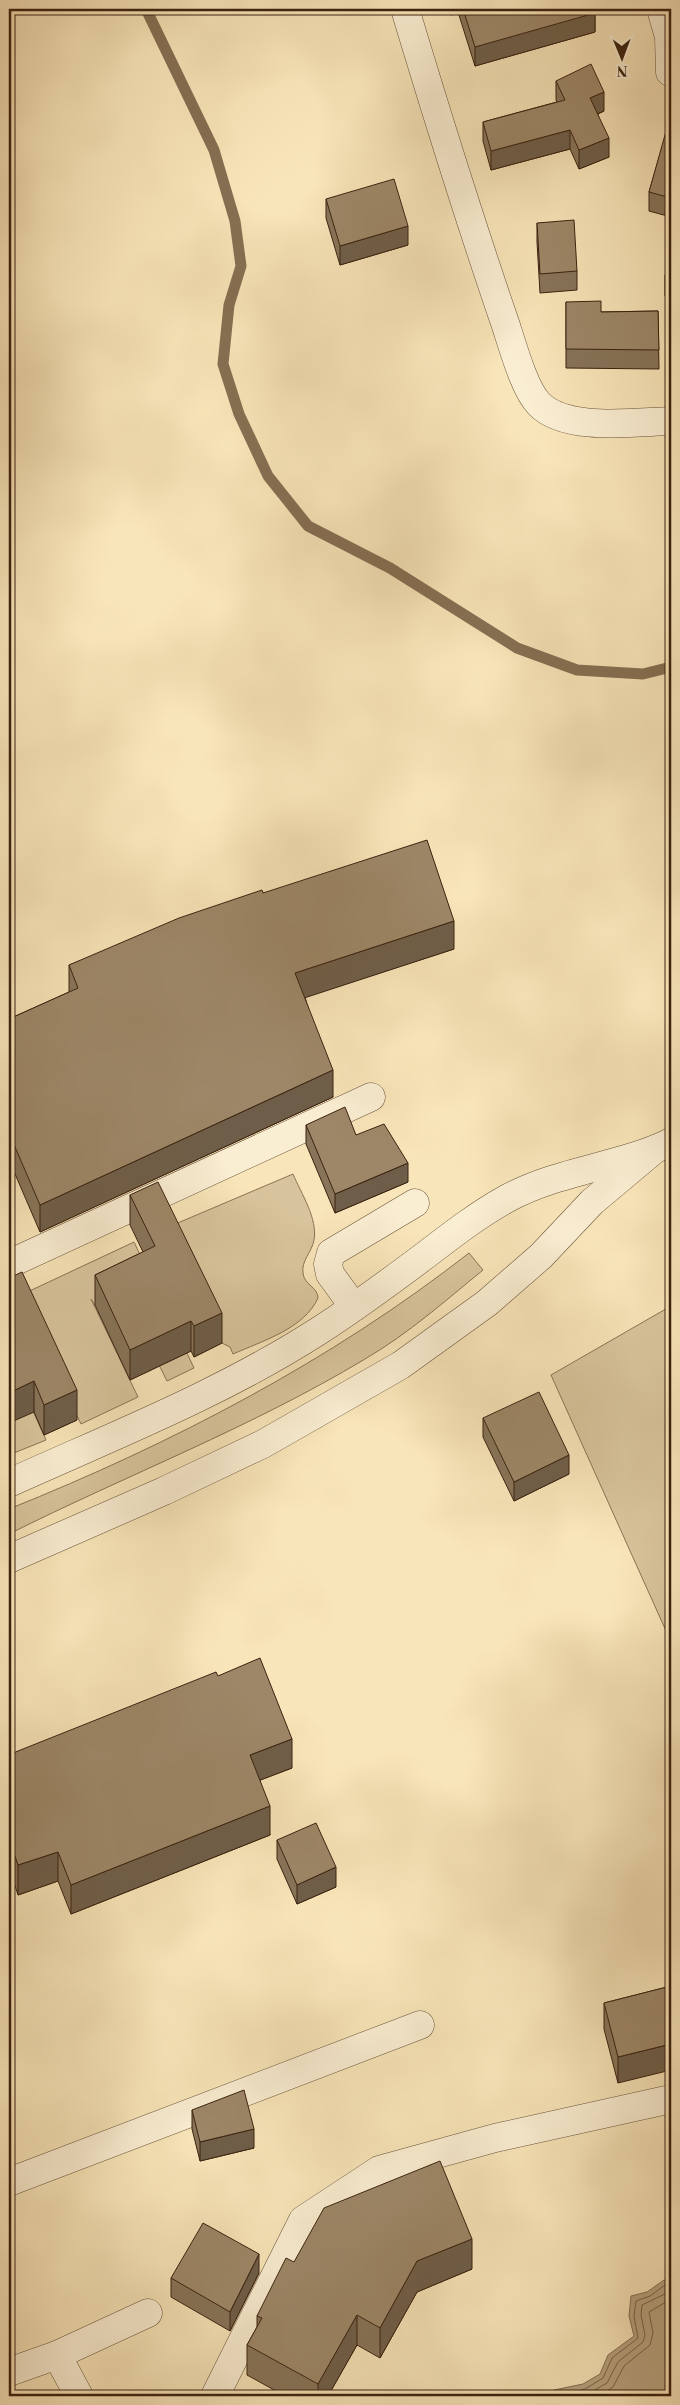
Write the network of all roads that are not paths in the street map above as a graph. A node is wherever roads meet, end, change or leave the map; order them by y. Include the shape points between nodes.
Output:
1 (405, 9) edge
2 (661, 9) edge
3 (670, 72) edge
4 (671, 421) edge
5 (371, 1097) dead end
6 (662, 1146) edge
7 (415, 1203) dead end
8 (9, 1264) edge
9 (354, 1306) junction
10 (9, 1483) edge
11 (9, 1559) edge
12 (420, 2025) dead end
13 (671, 2099) edge
14 (9, 2182) edge
15 (148, 2313) dead end
16 (57, 2355) junction
17 (9, 2372) edge
18 (80, 2396) edge
19 (215, 2396) edge

1 - 4 street via 522,373 538,404 569,420
2 - 3 street via 669,37
5 - 8 street
6 - 9 street via 563,1175 507,1199
6 - 11 street via 592,1202 541,1256 487,1303 401,1365 263,1444
7 - 9 street via 331,1252 330,1274
9 - 10 street via 279,1356 215,1391
12 - 14 street
13 - 19 street via 496,2138 380,2170 326,2205 303,2220
15 - 16 street
16 - 17 street
16 - 18 street

